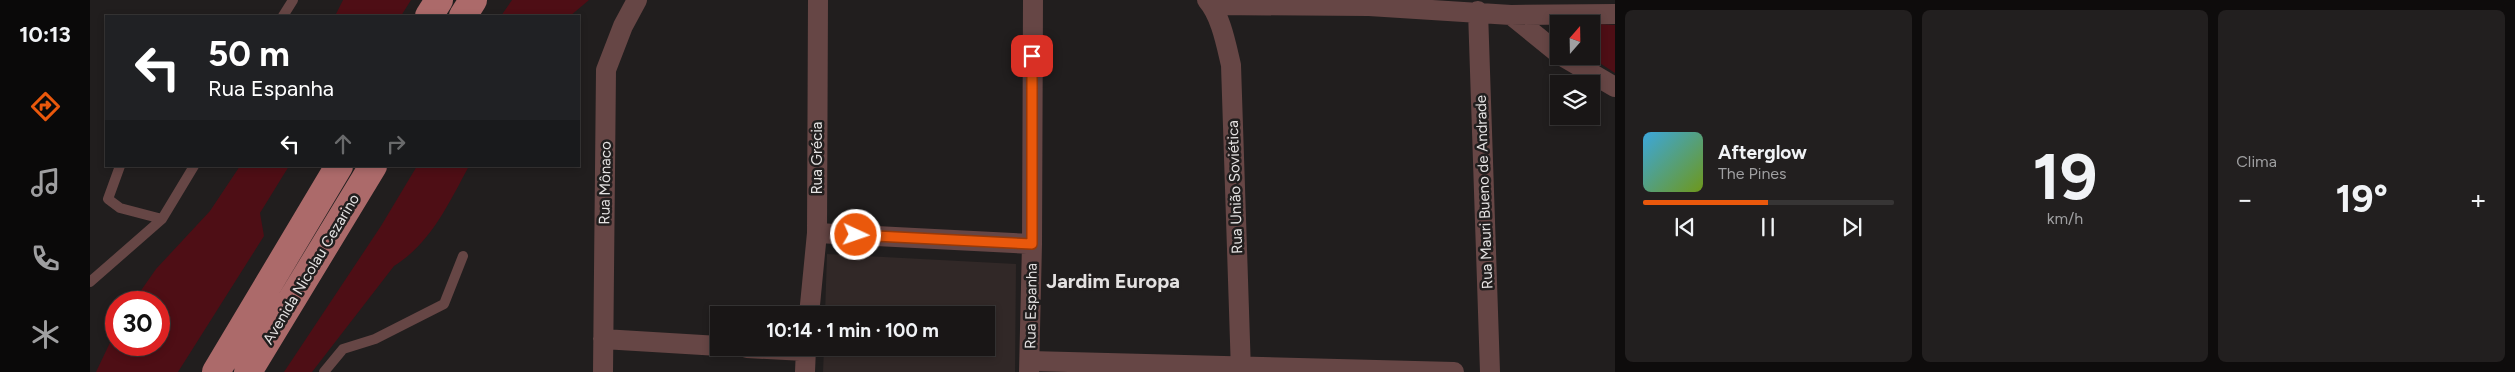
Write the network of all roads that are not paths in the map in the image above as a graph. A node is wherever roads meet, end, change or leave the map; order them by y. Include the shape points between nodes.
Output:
1 (293, 0) edge
2 (439, 0) edge
3 (473, 0) edge
4 (637, 0) edge
5 (818, 0) edge
6 (1033, 0) edge
7 (1209, 2) edge
8 (1369, 3) edge
9 (1548, 7) edge
10 (1478, 11) junction
11 (1615, 14) edge
12 (284, 15) edge
13 (431, 15) edge
14 (464, 15) edge
15 (1511, 15) junction
16 (1550, 28) edge
17 (1550, 46) edge
18 (1577, 65) edge
19 (1615, 87) edge
20 (120, 167) edge
21 (193, 167) edge
22 (338, 167) edge
23 (372, 167) edge
24 (162, 219) junction
25 (817, 233) junction
26 (1032, 244) junction
27 (463, 256) dead end
28 (90, 282) edge
29 (810, 306) edge
30 (603, 339) junction
31 (710, 345) edge
32 (805, 356) edge
33 (1029, 367) edge
34 (1241, 370) edge
35 (216, 372) edge
36 (248, 372) edge
37 (324, 372) edge
38 (602, 372) edge
39 (805, 372) edge
40 (1454, 372) edge
41 (1490, 372) edge

1 - 12 lane
2 - 13 main road
3 - 14 main road
4 - 30 street, Rua Mônaco via 606,70
5 - 25 street, Rua Grécia
6 - 26 street, Rua Espanha
7 - 8 street
7 - 34 street, Rua União Soviética via 1225,38 1231,65
8 - 10 street
9 - 11 street
9 - 15 street
9 - 16 street
10 - 15 street
10 - 41 street, Rua Mauri Bueno de Andrade
15 - 17 street
18 - 19 street
20 - 24 lane via 108,199 120,208
21 - 24 lane
22 - 35 main road, Avenida Nicolau Cezarino
23 - 36 main road, Avenida Nicolau Cezarino
24 - 28 lane
25 - 26 street
25 - 29 street, Rua Grécia
26 - 33 street, Rua Espanha
27 - 37 lane via 444,304 375,339 343,349
30 - 31 street
30 - 38 street, Rua Mônaco
32 - 39 street
33 - 34 street
34 - 40 street

